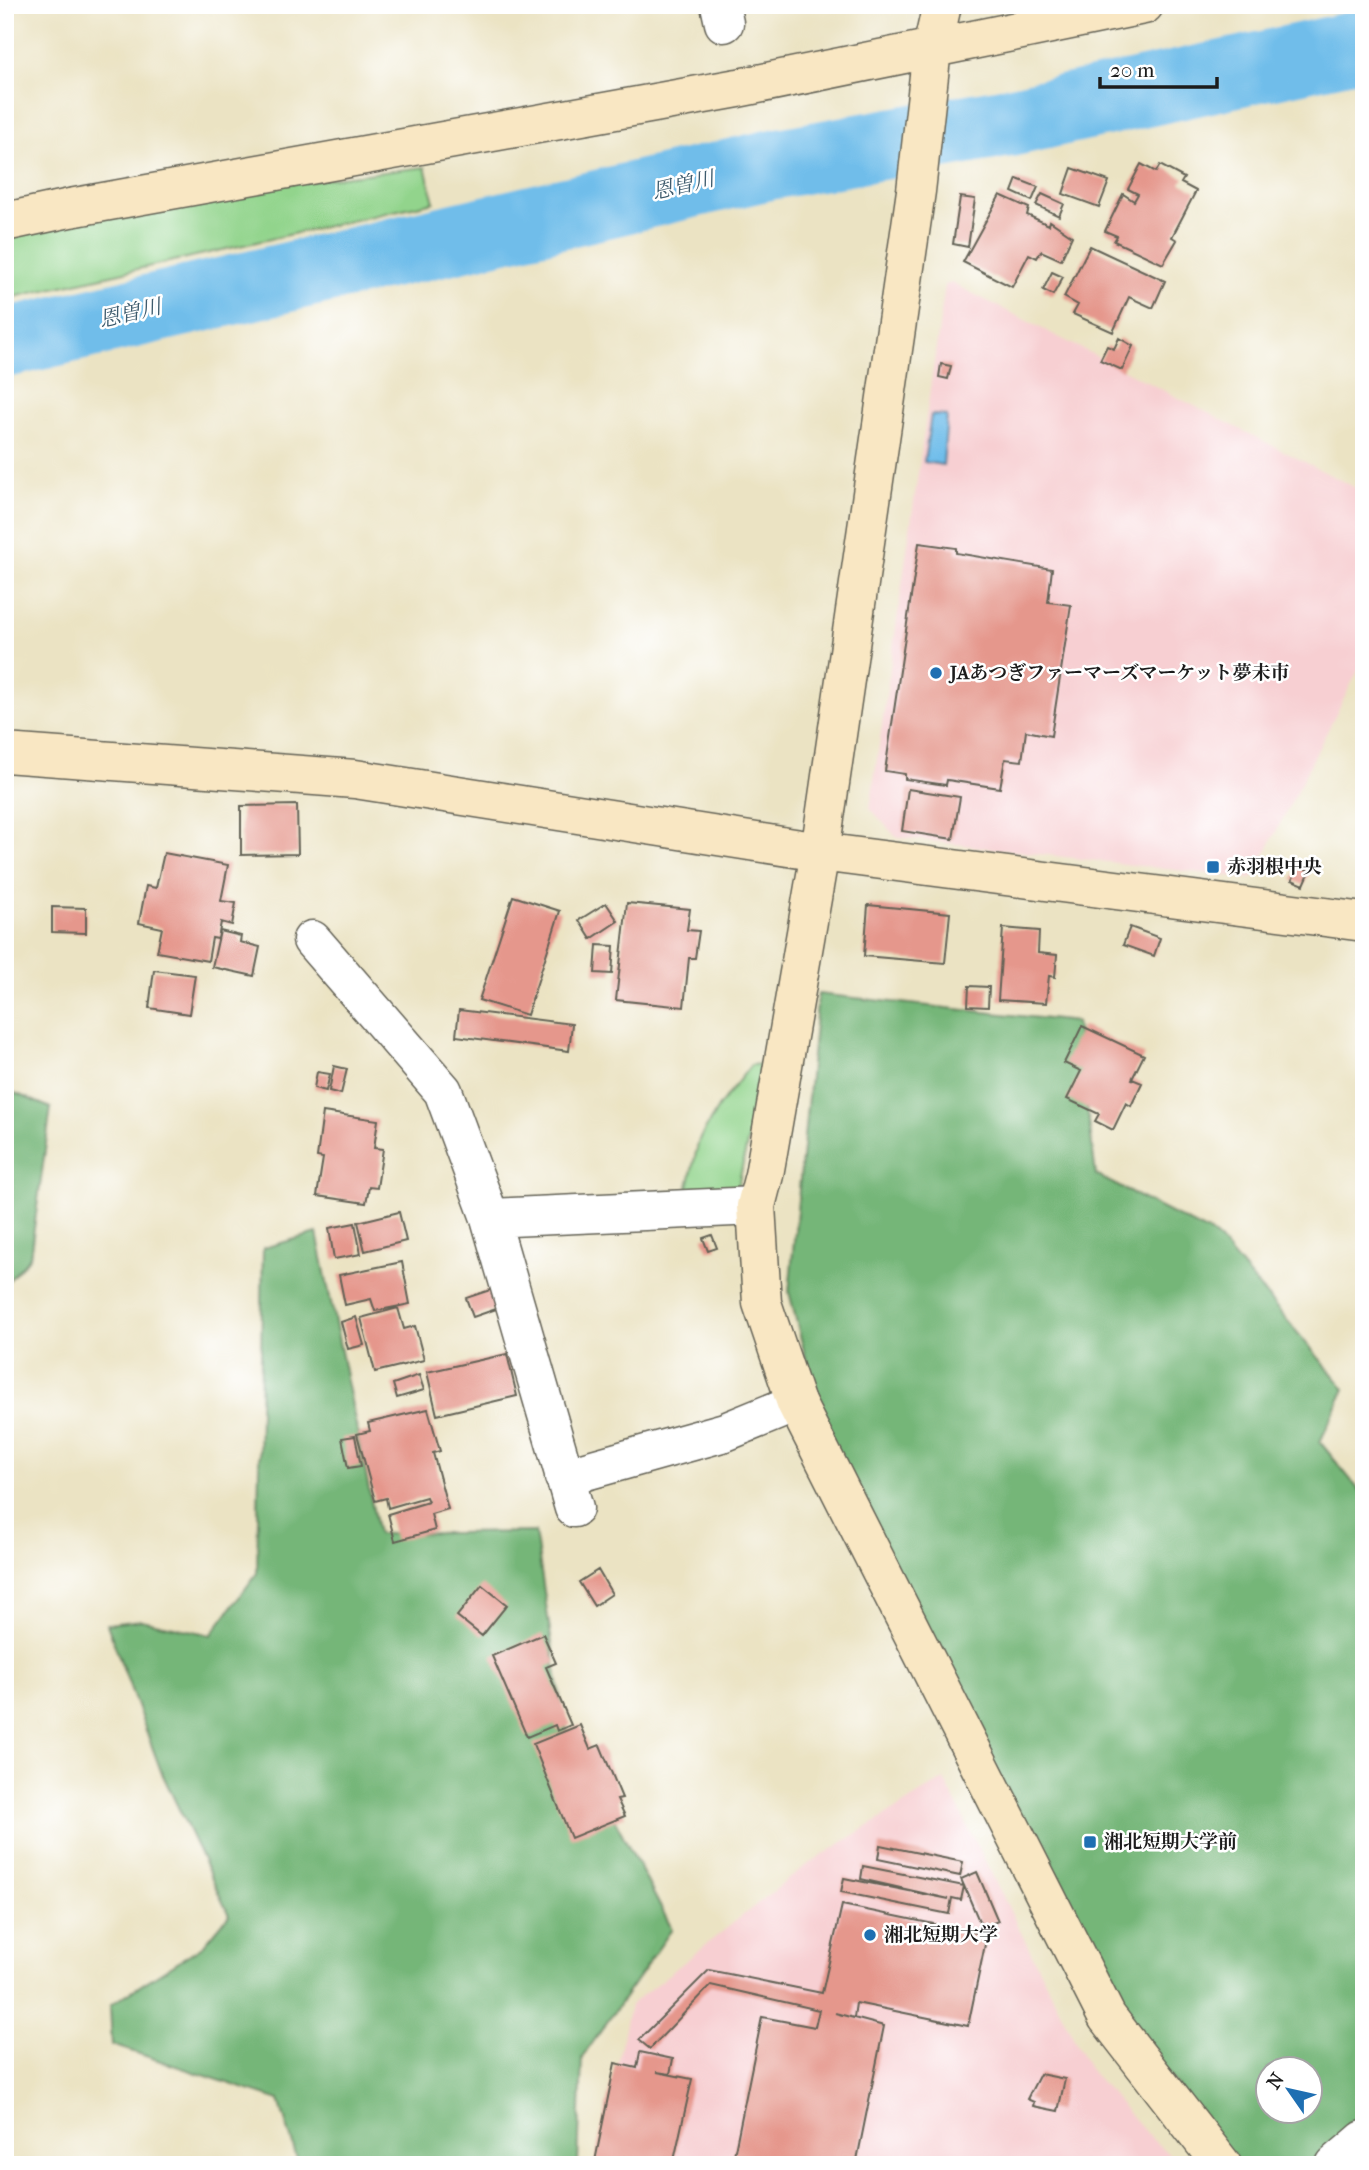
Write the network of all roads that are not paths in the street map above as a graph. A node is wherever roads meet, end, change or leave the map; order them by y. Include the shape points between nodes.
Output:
1 (942, 5) edge
2 (1144, 5) edge
3 (930, 65) junction
4 (5, 222) edge
5 (5, 753) edge
6 (820, 852) junction
7 (1364, 922) edge
8 (313, 940) dead end
9 (755, 1206) junction
10 (490, 1218) junction
11 (796, 1403) junction
12 (1364, 2140) edge
13 (1222, 2165) edge
14 (1335, 2165) edge

1 - 3 street
2 - 3 street
3 - 4 street via 738,88
3 - 6 street
5 - 6 street via 355,779
6 - 7 street
6 - 9 street
8 - 10 street via 443,1091
9 - 10 street
9 - 11 street via 762,1303
10 - 11 street via 569,1493
11 - 13 street via 1107,2017
12 - 14 street

